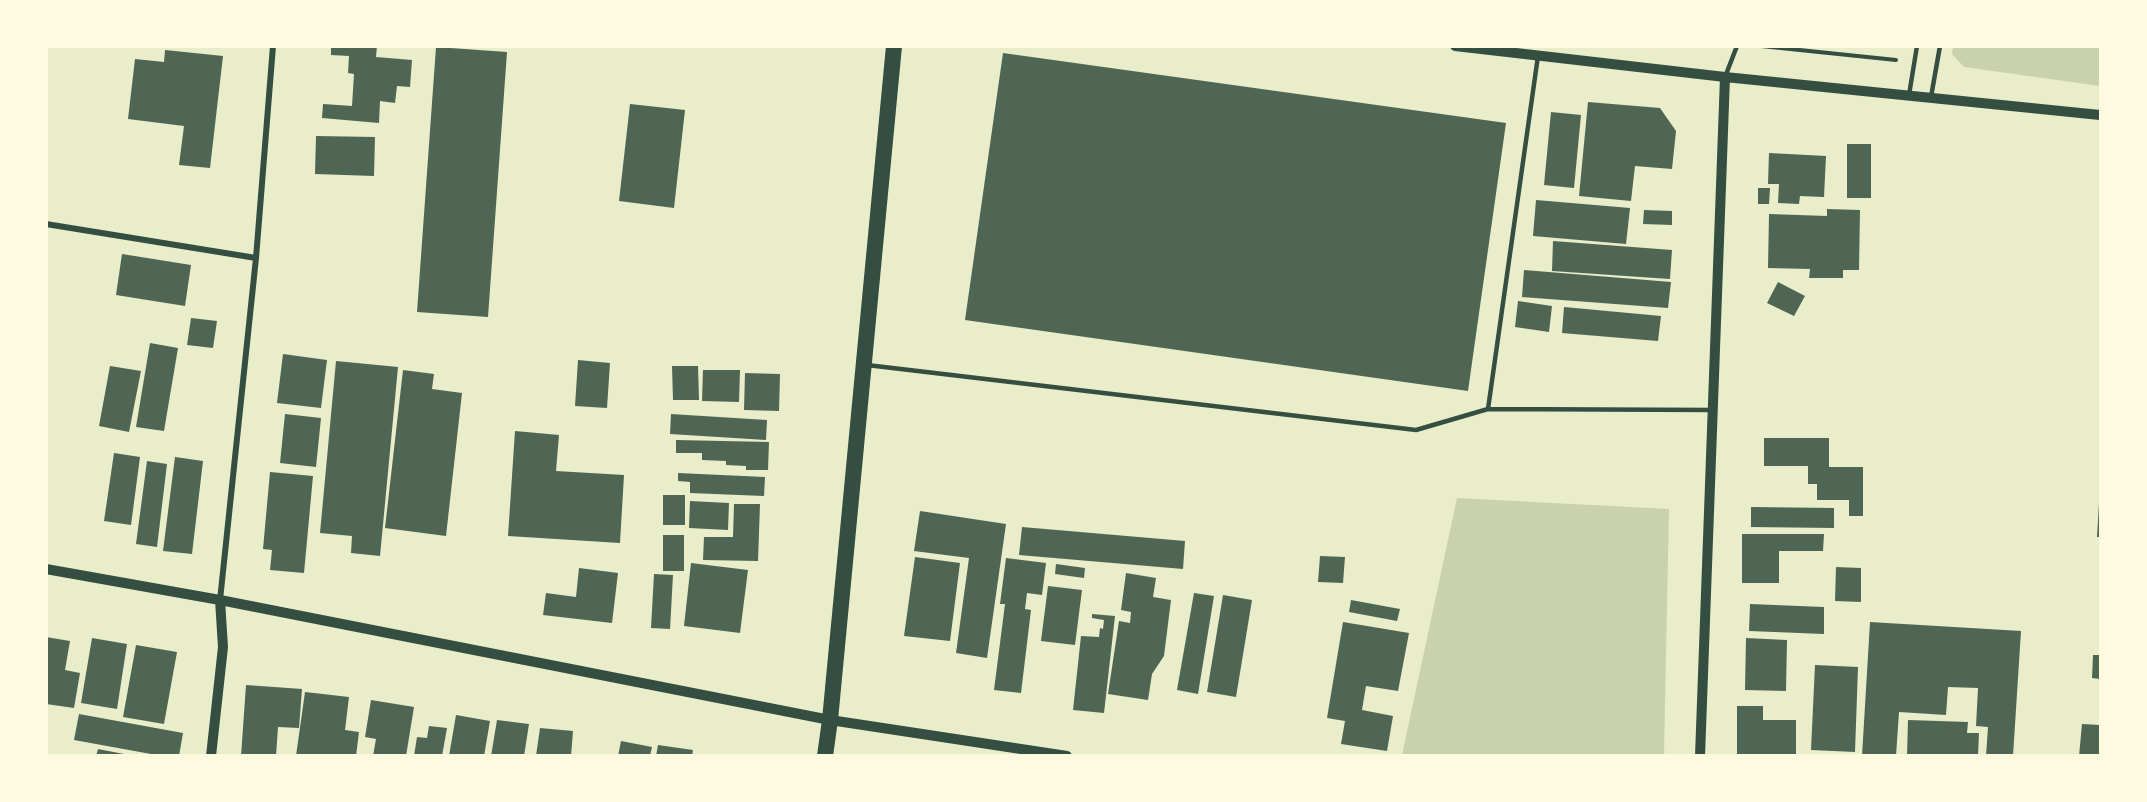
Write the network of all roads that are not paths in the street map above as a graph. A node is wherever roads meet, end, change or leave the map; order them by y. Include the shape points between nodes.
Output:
1 (273, 46) edge
2 (894, 46) edge
3 (1455, 46) edge
4 (1737, 46) edge
5 (1917, 46) edge
6 (1940, 46) edge
7 (1538, 56) junction
8 (1725, 77) junction
9 (1909, 95) junction
10 (1931, 97) junction
11 (2100, 115) edge
12 (46, 224) edge
13 (256, 258) junction
14 (864, 365) junction
15 (1488, 409) junction
16 (1713, 410) junction
17 (46, 569) edge
18 (220, 600) junction
19 (830, 720) junction
20 (211, 756) edge
21 (825, 756) edge
22 (1067, 756) edge
23 (1700, 756) edge

1 - 13 street
2 - 14 highway
3 - 7 street
4 - 8 lane
5 - 9 lane
6 - 10 lane
7 - 8 street
7 - 15 lane
8 - 9 street
8 - 16 street
9 - 10 street
10 - 11 street
12 - 13 street
13 - 18 street
14 - 15 lane via 1416,430
14 - 19 highway
15 - 16 lane
16 - 23 street
17 - 18 street
18 - 19 street
18 - 20 street via 223,647
19 - 21 highway
19 - 22 street

